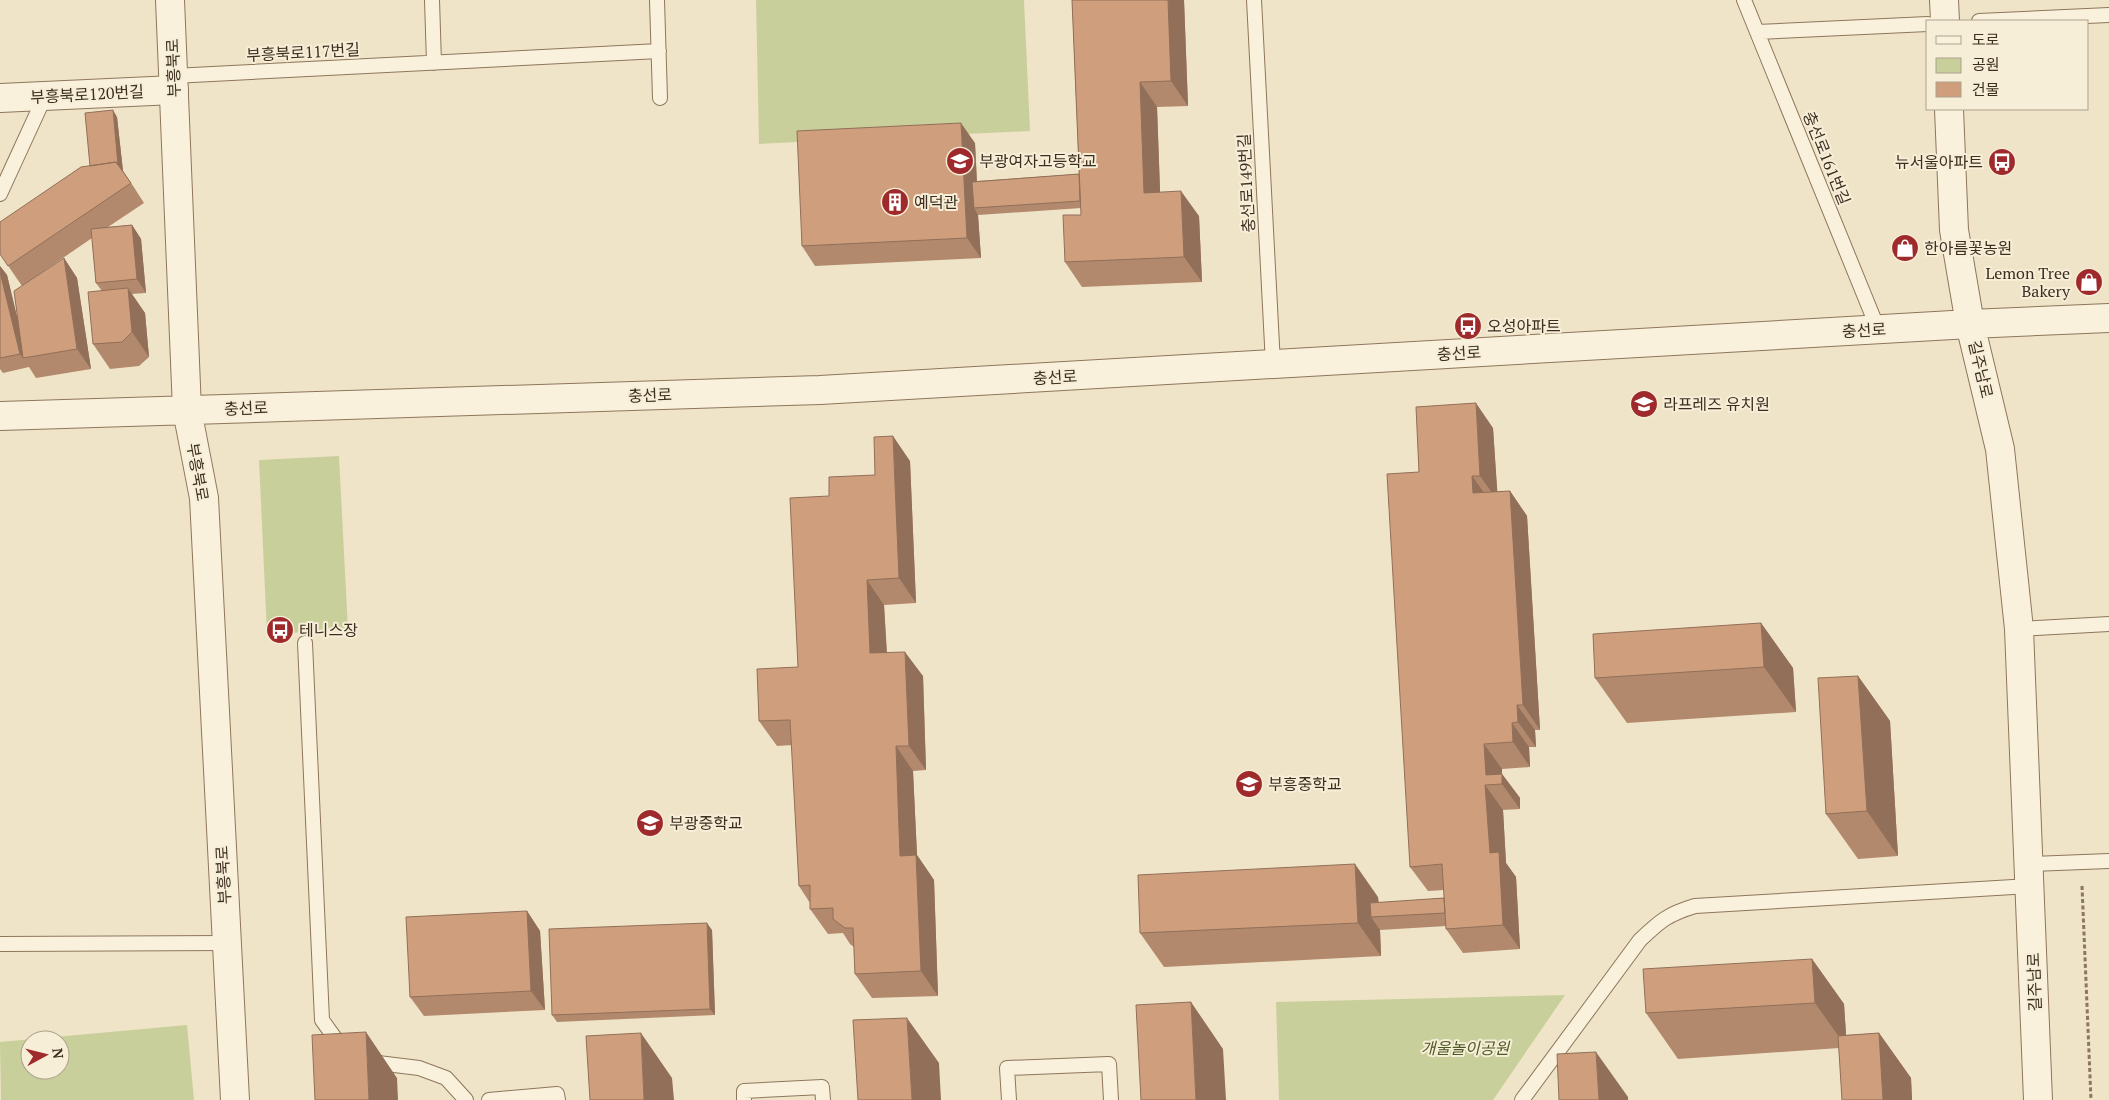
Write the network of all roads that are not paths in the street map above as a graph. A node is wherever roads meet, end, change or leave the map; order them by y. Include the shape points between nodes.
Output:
1 (170, 0) edge
2 (432, 0) edge
3 (657, 0) edge
4 (1254, 0) edge
5 (1744, 0) edge
6 (1944, 0) edge
7 (2109, 15) edge
8 (1945, 20) edge
9 (2001, 20) edge
10 (1926, 24) edge
11 (1757, 32) junction
12 (659, 51) junction
13 (434, 62) junction
14 (174, 83) junction
15 (45, 96) junction
16 (0, 98) edge
17 (660, 98) dead end
18 (1949, 110) edge
19 (0, 194) edge
20 (2109, 318) edge
21 (1970, 324) junction
22 (1878, 329) junction
23 (1273, 364) junction
24 (188, 410) junction
25 (0, 416) edge
26 (2109, 624) edge
27 (2019, 630) junction
28 (305, 643) dead end
29 (2109, 860) edge
30 (2030, 875) junction
31 (227, 943) junction
32 (0, 944) edge
33 (235, 1100) edge
34 (466, 1100) edge
35 (489, 1100) edge
36 (558, 1100) edge
37 (744, 1100) edge
38 (823, 1100) edge
39 (1009, 1100) edge
40 (1111, 1100) edge
41 (1522, 1100) edge
42 (2038, 1100) edge

1 - 14 street, 부흥북로
2 - 13 lane
3 - 12 lane
4 - 23 lane, 충선로149번길
5 - 11 lane, 충선로161번길
6 - 8 street
7 - 9 lane
10 - 11 lane
11 - 22 lane, 충선로161번길
12 - 13 lane, 부흥북로117번길
12 - 17 lane
13 - 14 lane, 부흥북로117번길
14 - 15 street, 부흥북로120번길
14 - 24 street, 부흥북로
15 - 16 street, 부흥북로120번길
15 - 19 lane
18 - 21 street, 길주남로 via 1954,230
20 - 21 street, 충선로
21 - 22 street, 충선로
21 - 27 street, 길주남로 via 2000,449
22 - 23 street, 충선로
23 - 24 street, 충선로 via 820,390
24 - 25 street, 충선로
24 - 31 street, 부흥북로 via 204,498
26 - 27 lane
27 - 30 street, 길주남로
28 - 34 lane via 322,1020 356,1061 419,1068 446,1078
29 - 30 lane
30 - 41 lane via 1695,906 1673,913 1640,940
30 - 42 street, 길주남로
31 - 32 lane
31 - 33 street, 부흥북로
35 - 36 lane via 557,1094
37 - 38 lane via 744,1091 822,1087
39 - 40 lane via 1007,1068 1109,1064

